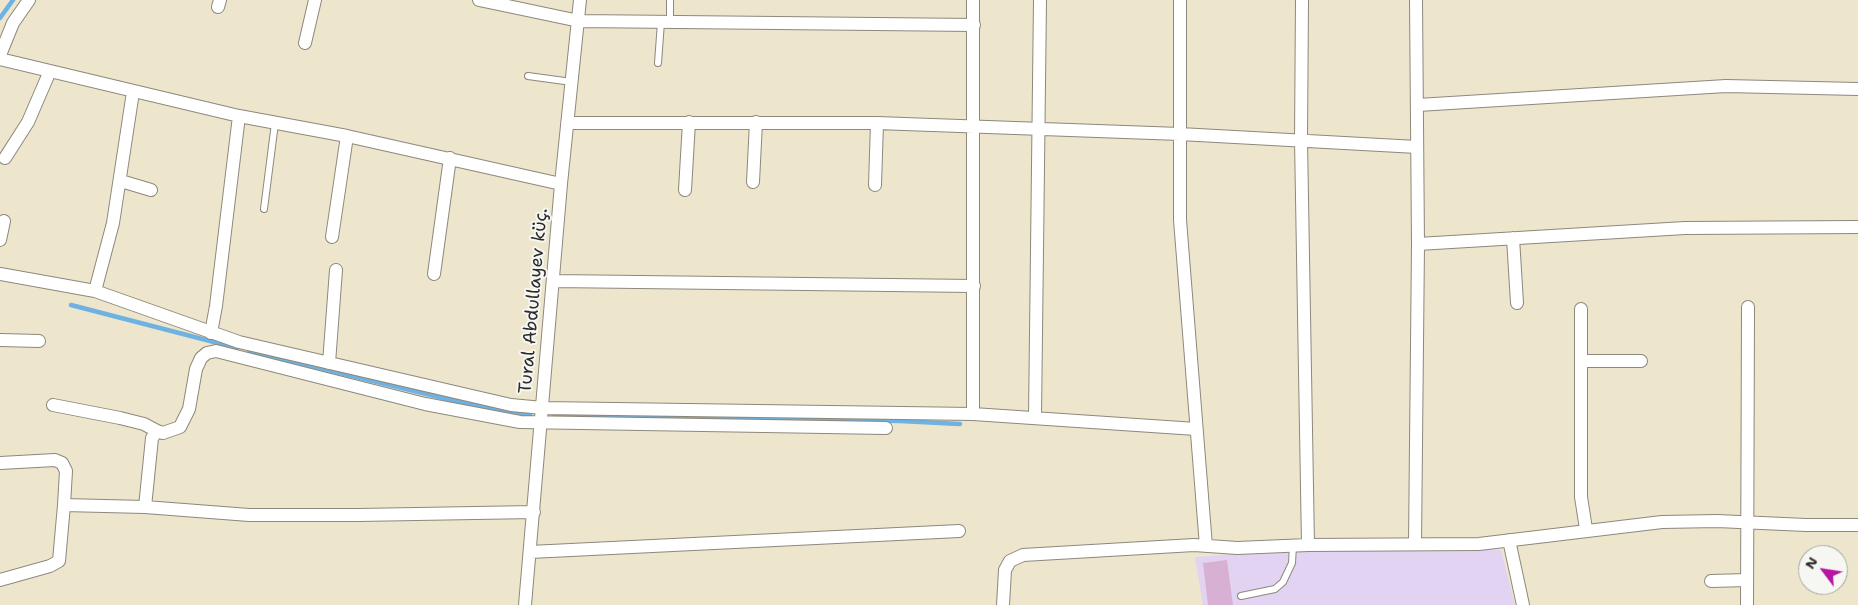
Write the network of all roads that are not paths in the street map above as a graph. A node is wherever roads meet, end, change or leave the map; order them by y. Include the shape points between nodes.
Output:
1 (29, 0) edge
2 (315, 0) edge
3 (479, 0) edge
4 (580, 0) edge
5 (670, 0) edge
6 (974, 0) edge
7 (1040, 0) edge
8 (1180, 0) edge
9 (1302, 0) edge
10 (1416, 0) edge
11 (579, 21) junction
12 (666, 22) junction
13 (974, 25) junction
14 (305, 43) dead end
15 (0, 55) edge
16 (0, 59) edge
17 (658, 63) dead end
18 (50, 71) junction
19 (528, 76) dead end
20 (572, 82) junction
21 (1858, 89) edge
22 (133, 92) junction
23 (1418, 105) junction
24 (239, 116) junction
25 (275, 122) junction
26 (689, 122) junction
27 (756, 122) junction
28 (877, 122) junction
29 (567, 123) junction
30 (974, 126) junction
31 (1037, 129) junction
32 (1180, 134) junction
33 (347, 136) junction
34 (1301, 140) junction
35 (1417, 147) junction
36 (5, 158) dead end
37 (450, 158) junction
38 (121, 181) junction
39 (753, 182) dead end
40 (561, 184) junction
41 (875, 185) dead end
42 (151, 190) dead end
43 (685, 190) dead end
44 (264, 209) dead end
45 (4, 221) dead end
46 (1858, 227) edge
47 (332, 237) dead end
48 (1513, 238) junction
49 (0, 240) edge
50 (1418, 244) junction
51 (336, 270) dead end
52 (0, 274) edge
53 (434, 274) dead end
54 (554, 281) junction
55 (974, 286) junction
56 (95, 291) junction
57 (1517, 303) dead end
58 (1748, 307) dead end
59 (1581, 309) dead end
60 (211, 333) junction
61 (0, 340) edge
62 (39, 341) dead end
63 (1581, 361) junction
64 (1641, 361) dead end
65 (329, 363) junction
66 (53, 405) dead end
67 (543, 408) junction
68 (974, 414) junction
69 (1035, 417) junction
70 (541, 424) junction
71 (886, 428) dead end
72 (1196, 429) junction
73 (156, 431) junction
74 (0, 463) edge
75 (64, 505) junction
76 (145, 507) junction
77 (534, 512) junction
78 (1747, 522) junction
79 (1858, 525) edge
80 (1586, 529) junction
81 (959, 531) dead end
82 (1509, 540) junction
83 (1415, 544) junction
84 (1293, 545) junction
85 (1308, 545) junction
86 (1206, 546) junction
87 (530, 552) junction
88 (0, 580) edge
89 (1747, 580) junction
90 (1711, 581) dead end
91 (1241, 596) dead end
92 (525, 605) edge
93 (1002, 605) edge
94 (1523, 605) edge
95 (1747, 605) edge

1 - 15 street via 13,23
2 - 14 street
3 - 11 street
4 - 11 street, Tural Abdullayev küç.
5 - 12 lane
6 - 13 street
7 - 31 street
8 - 32 street
9 - 34 street
10 - 23 street
11 - 12 street
11 - 20 street, Tural Abdullayev küç.
12 - 13 street
12 - 17 lane
13 - 30 street
16 - 18 street
18 - 22 street
18 - 36 street via 28,122
19 - 20 lane
20 - 29 street, Tural Abdullayev küç.
21 - 23 street via 1726,86
22 - 24 street
22 - 38 street
23 - 35 street
24 - 25 street
24 - 60 street
25 - 33 street
25 - 44 lane
26 - 27 street
26 - 29 street
26 - 43 street
27 - 28 street
27 - 39 street
28 - 30 street
28 - 41 street
29 - 40 street, Tural Abdullayev küç.
30 - 31 street
30 - 55 street
31 - 32 street
31 - 69 street
32 - 34 street
32 - 72 street via 1180,220
33 - 37 street
33 - 47 street
34 - 35 street
34 - 85 street
35 - 50 street
37 - 40 street
37 - 53 street
38 - 42 street
38 - 56 street
40 - 54 street, Tural Abdullayev küç.
45 - 49 street
46 - 48 street via 1685,228
48 - 50 street
48 - 57 street
50 - 83 street
51 - 65 street
52 - 56 street
54 - 55 street
54 - 67 street, Tural Abdullayev küç.
55 - 68 street
56 - 60 street
58 - 78 street
59 - 63 street
60 - 65 street
61 - 62 street
63 - 64 street
63 - 80 street via 1582,497
65 - 67 street via 502,403
66 - 73 street via 144,424
67 - 68 street
67 - 70 street, Tural Abdullayev küç.
68 - 69 street
69 - 72 street
70 - 71 street
70 - 73 street via 425,404 216,352 207,353 196,368 189,409 180,427 163,433
70 - 77 street, Tural Abdullayev küç.
72 - 86 street
73 - 76 street via 151,448
74 - 75 street via 55,460 62,464 66,472
75 - 76 street
75 - 88 street via 59,561
76 - 77 street via 249,515
77 - 87 street, Tural Abdullayev küç.
78 - 79 street
78 - 80 street via 1662,522
78 - 89 street
80 - 82 street
81 - 87 street
82 - 83 street via 1479,544
82 - 94 street
83 - 85 street
84 - 85 street
84 - 86 street
84 - 91 lane via 1292,563 1283,582 1275,589
86 - 93 street via 1024,555 1010,561 1005,570
87 - 92 street, Tural Abdullayev küç.
89 - 90 street
89 - 95 street

